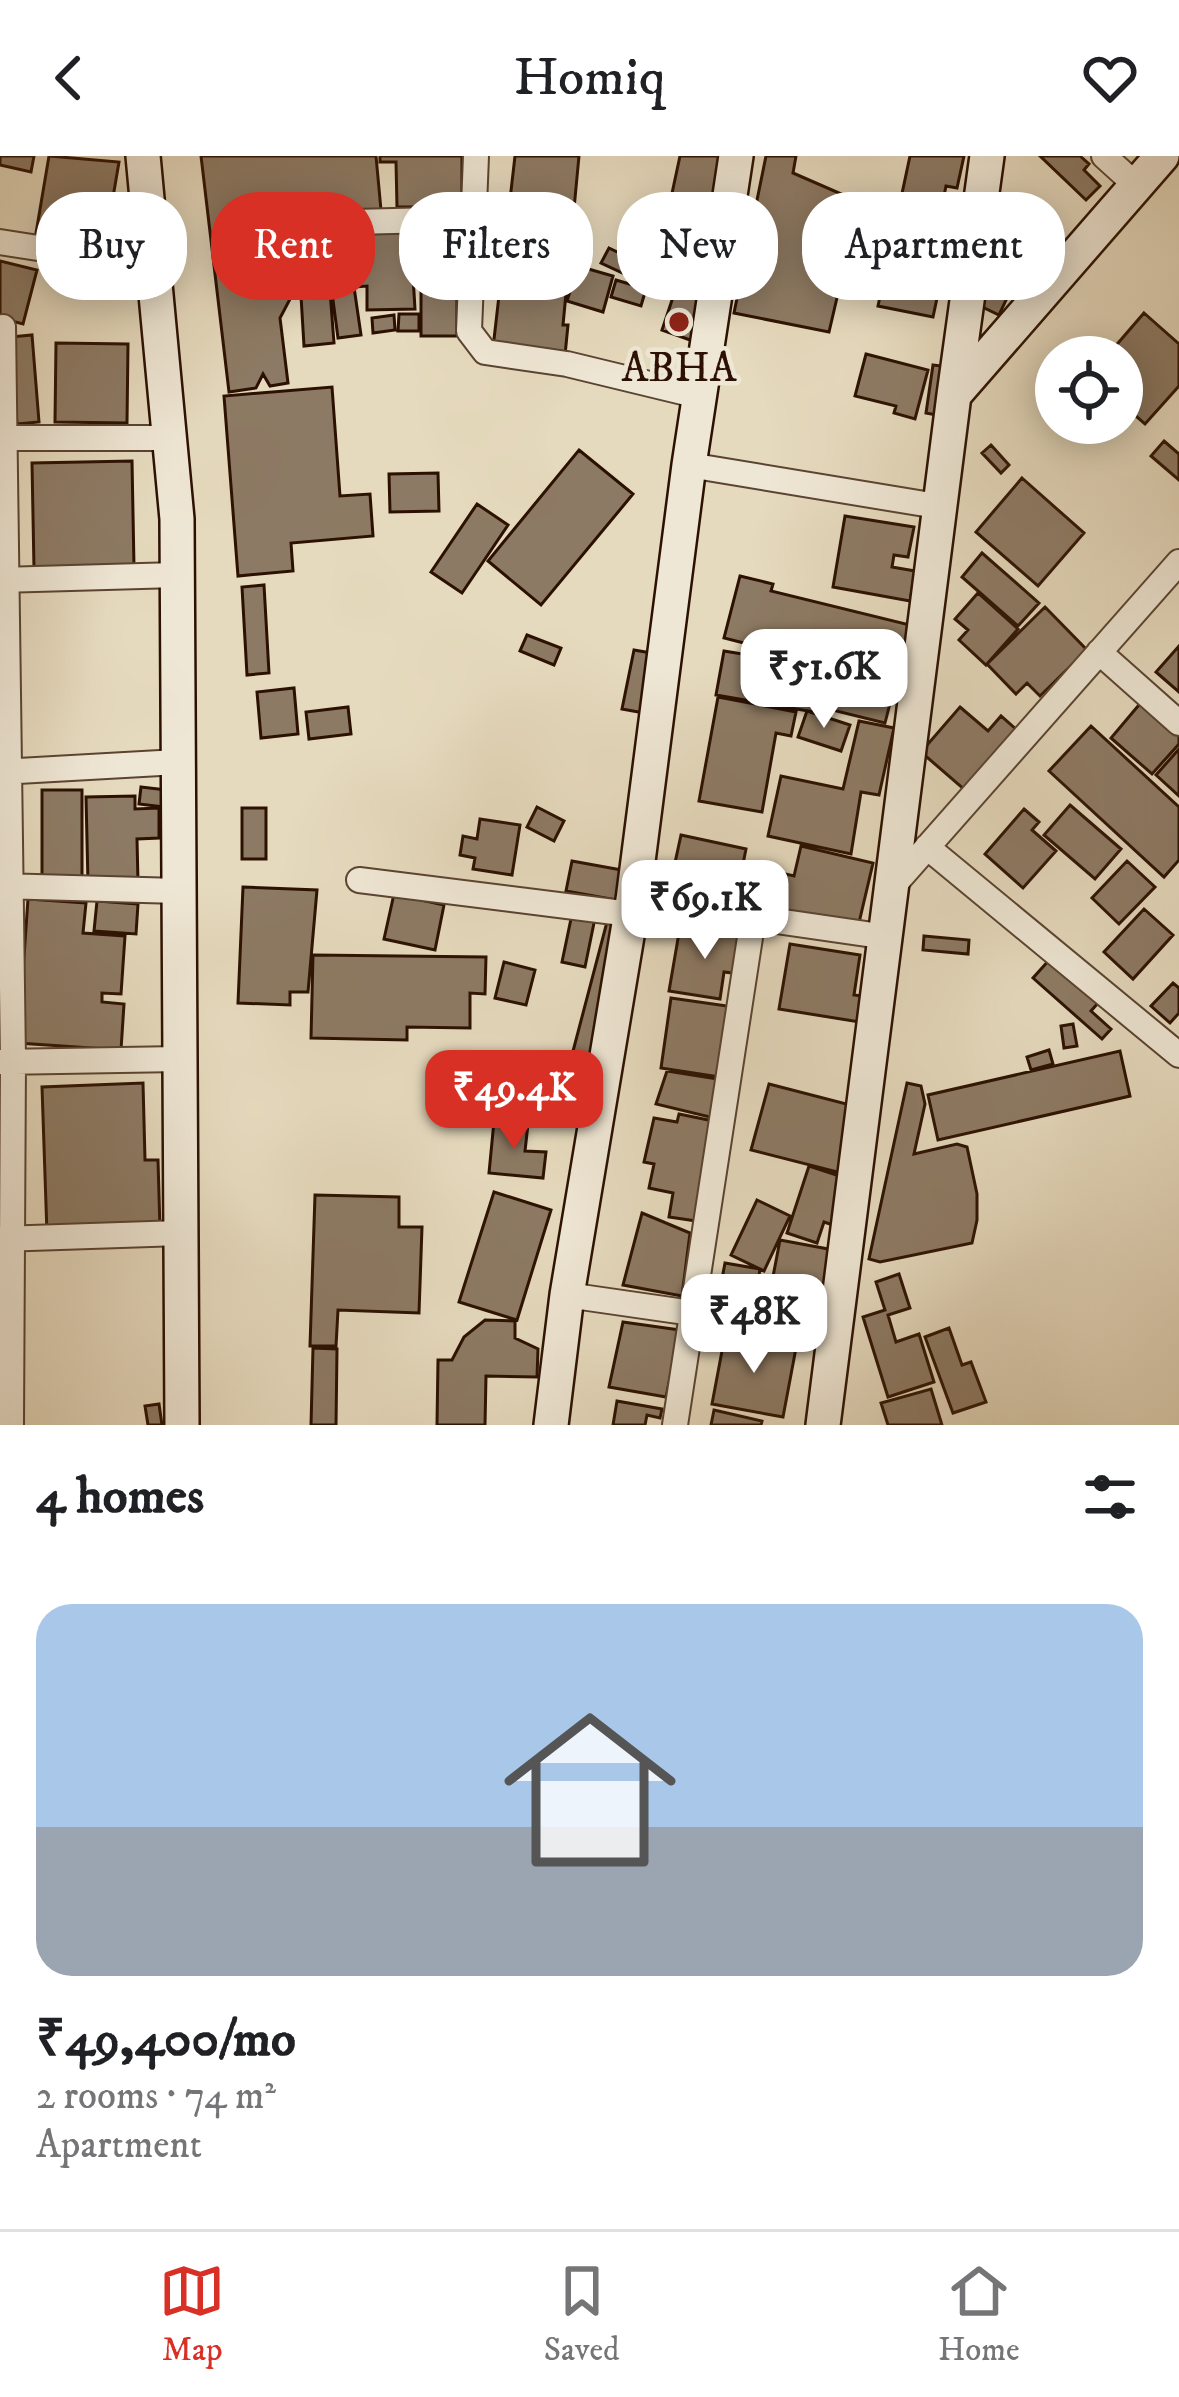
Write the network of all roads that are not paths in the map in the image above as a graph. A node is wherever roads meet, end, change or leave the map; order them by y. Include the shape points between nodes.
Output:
1 (143, 156) edge
2 (476, 156) edge
3 (736, 156) edge
4 (987, 156) edge
5 (1104, 156) edge
6 (1162, 156) edge
7 (1136, 185) junction
8 (147, 192) edge
9 (474, 192) edge
10 (0, 242) edge
11 (36, 248) edge
12 (157, 300) edge
13 (470, 300) edge
14 (3, 327) dead end
15 (954, 395) junction
16 (699, 396) junction
17 (3, 438) edge
18 (170, 438) junction
19 (688, 465) junction
20 (937, 506) junction
21 (1179, 562) edge
22 (177, 575) junction
23 (3, 580) edge
24 (1099, 652) junction
25 (1179, 723) edge
26 (178, 762) junction
27 (5, 772) edge
28 (927, 847) junction
29 (359, 880) dead end
30 (5, 886) edge
31 (893, 886) junction
32 (179, 891) junction
33 (632, 907) junction
34 (753, 918) junction
35 (887, 937) junction
36 (1179, 1055) edge
37 (180, 1059) junction
38 (7, 1062) edge
39 (181, 1233) junction
40 (5, 1239) edge
41 (567, 1295) junction
42 (692, 1313) junction
43 (837, 1334) junction
44 (10, 1425) edge
45 (182, 1425) edge
46 (551, 1425) edge
47 (675, 1425) edge
48 (823, 1425) edge

1 - 8 street
2 - 9 street
3 - 16 street
4 - 15 street
5 - 7 street
6 - 7 street
7 - 15 street
10 - 11 street
12 - 18 street
13 - 16 street via 469,331 485,352
14 - 17 street
15 - 20 street
16 - 19 street
17 - 18 street
17 - 23 street
18 - 22 street
19 - 20 street
19 - 33 street
20 - 31 street
21 - 24 street
22 - 23 street
22 - 26 street
23 - 27 street
24 - 25 street
24 - 28 street
26 - 27 street
26 - 32 street
27 - 30 street
28 - 31 street
28 - 36 street
29 - 33 street
30 - 32 street
30 - 38 street
31 - 35 street
32 - 37 street
33 - 34 street
33 - 41 street
34 - 35 street
34 - 42 street
35 - 43 street
37 - 38 street
37 - 39 street
38 - 40 street
39 - 40 street
39 - 45 street
40 - 44 street
41 - 42 street
41 - 46 street
42 - 43 street
42 - 47 street
43 - 48 street

